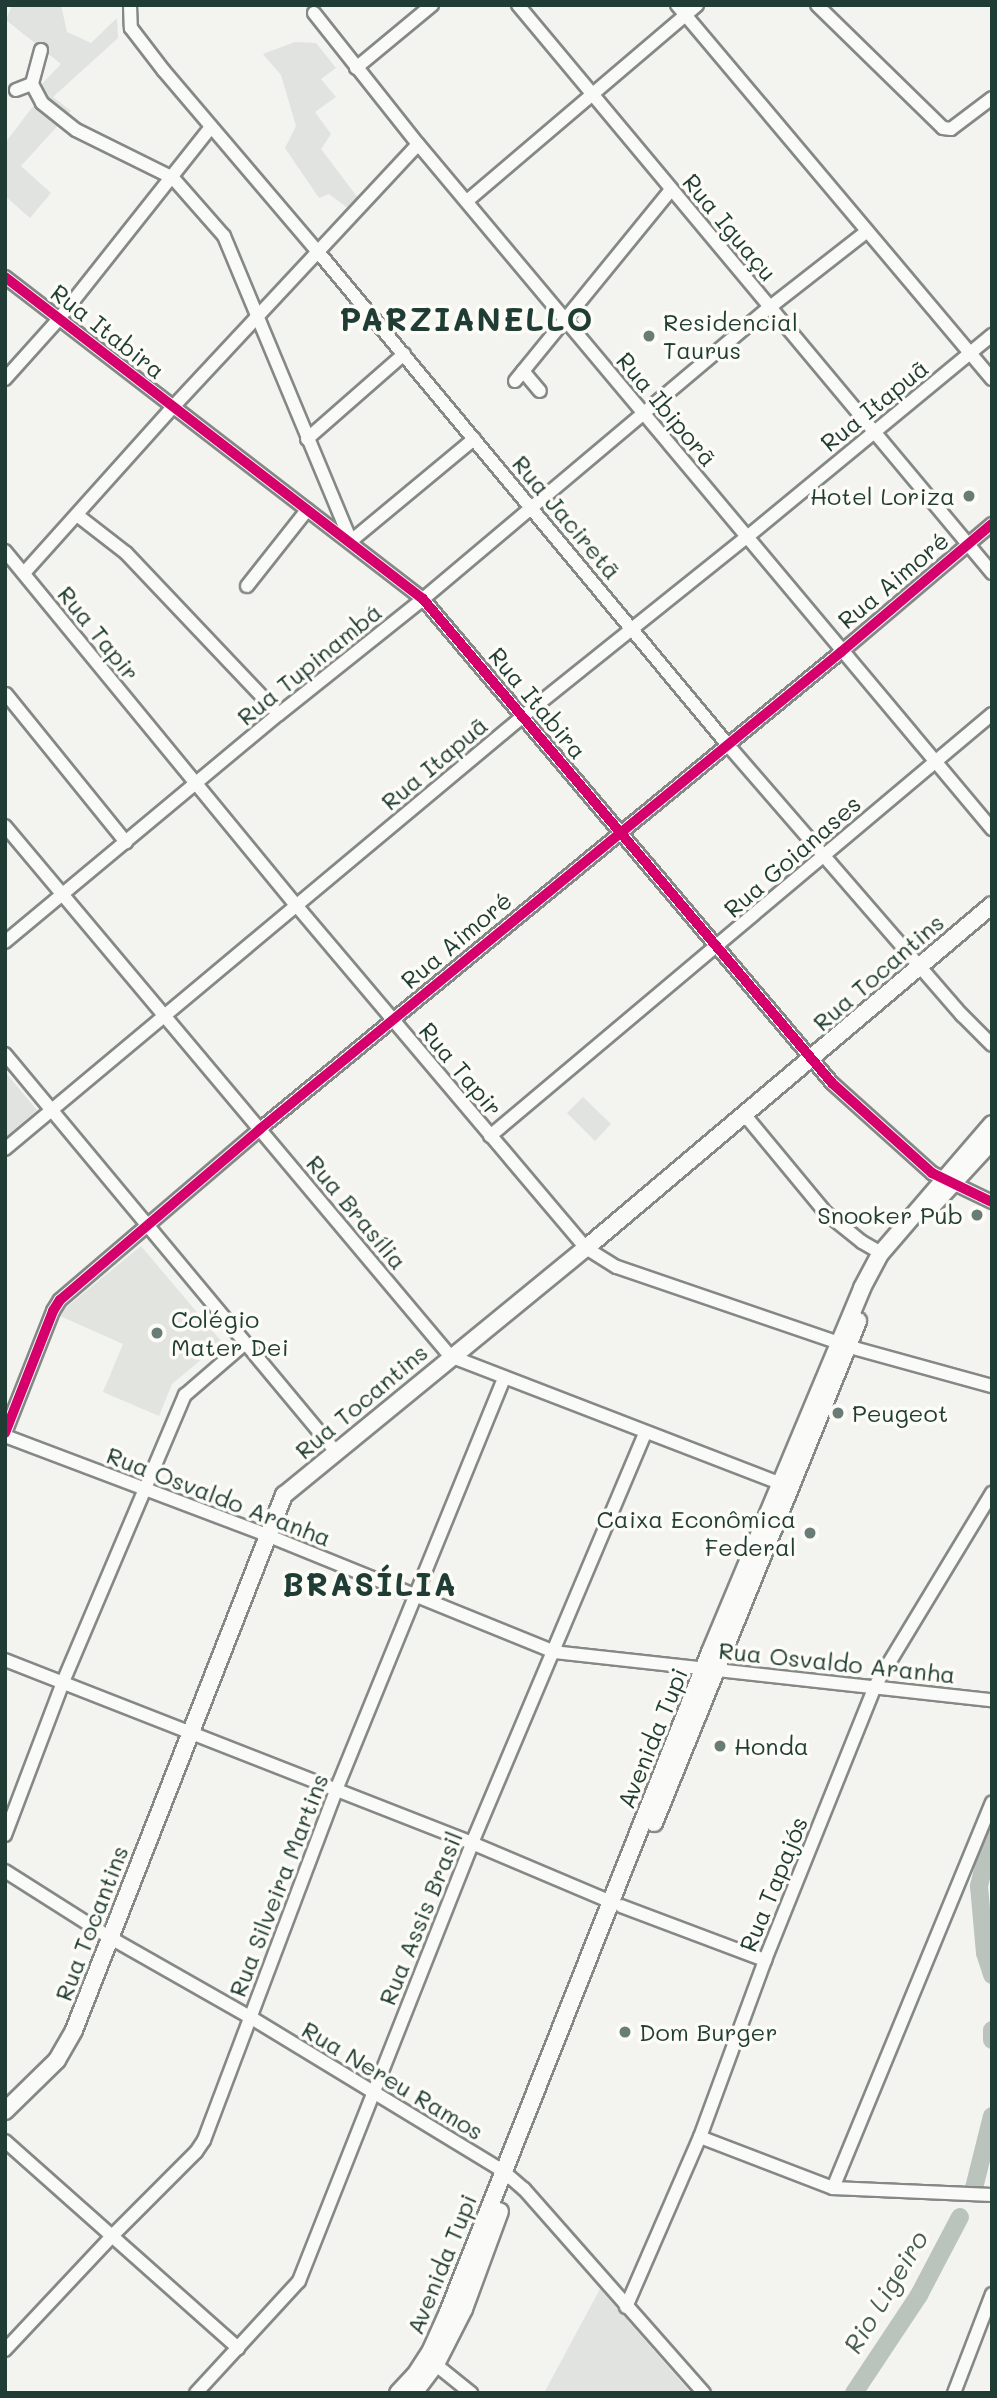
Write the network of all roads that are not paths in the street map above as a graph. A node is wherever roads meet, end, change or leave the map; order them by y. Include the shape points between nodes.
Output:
1 (130, 5) edge
2 (432, 5) edge
3 (518, 5) edge
4 (697, 5) edge
5 (817, 5) edge
6 (681, 10) edge
7 (314, 13) dead end
8 (41, 50) dead end
9 (356, 68) junction
10 (32, 84) junction
11 (16, 90) dead end
12 (593, 94) junction
13 (992, 98) edge
14 (211, 127) junction
15 (418, 145) junction
16 (173, 178) junction
17 (671, 190) junction
18 (467, 201) junction
19 (866, 232) junction
20 (319, 253) junction
21 (5, 277) edge
22 (770, 307) junction
23 (256, 317) junction
24 (565, 319) junction
25 (58, 320) junction
26 (992, 335) edge
27 (404, 354) junction
28 (970, 354) junction
29 (5, 379) edge
30 (992, 379) edge
31 (540, 391) dead end
32 (173, 407) junction
33 (644, 413) junction
34 (874, 430) junction
35 (307, 439) junction
36 (474, 439) junction
37 (531, 508) junction
38 (307, 510) junction
39 (77, 515) junction
40 (992, 524) edge
41 (747, 537) junction
42 (351, 541) junction
43 (968, 544) junction
44 (5, 551) edge
45 (24, 573) junction
46 (992, 573) edge
47 (247, 586) dead end
48 (423, 599) junction
49 (634, 629) junction
50 (841, 652) junction
51 (6, 694) edge
52 (279, 714) junction
53 (992, 714) edge
54 (522, 717) junction
55 (727, 744) junction
56 (935, 762) junction
57 (196, 785) junction
58 (5, 826) edge
59 (992, 829) edge
60 (619, 832) junction
61 (126, 842) junction
62 (822, 856) junction
63 (62, 895) junction
64 (296, 905) junction
65 (992, 905) edge
66 (5, 942) edge
67 (716, 948) junction
68 (920, 967) junction
69 (163, 1014) junction
70 (393, 1020) junction
71 (992, 1045) edge
72 (5, 1054) edge
73 (811, 1060) junction
74 (51, 1108) junction
75 (744, 1114) junction
76 (992, 1124) edge
77 (260, 1129) junction
78 (490, 1136) junction
79 (992, 1141) edge
80 (5, 1149) edge
81 (948, 1181) junction
82 (992, 1202) edge
83 (146, 1225) junction
84 (586, 1248) junction
85 (881, 1253) junction
86 (244, 1344) junction
87 (845, 1344) junction
88 (450, 1356) junction
89 (504, 1378) junction
90 (992, 1387) edge
91 (645, 1433) junction
92 (5, 1434) edge
93 (336, 1451) junction
94 (779, 1483) junction
95 (145, 1490) junction
96 (992, 1493) edge
97 (269, 1536) junction
98 (416, 1598) junction
99 (554, 1652) junction
100 (5, 1660) edge
101 (710, 1670) junction
102 (63, 1682) junction
103 (874, 1686) junction
104 (992, 1700) edge
105 (190, 1733) junction
106 (336, 1790) junction
107 (992, 1802) edge
108 (5, 1835) edge
109 (472, 1843) junction
110 (5, 1871) edge
111 (616, 1904) junction
112 (109, 1937) junction
113 (765, 1960) junction
114 (250, 2017) junction
115 (374, 2093) junction
116 (5, 2112) edge
117 (700, 2137) junction
118 (5, 2141) edge
119 (507, 2174) junction
120 (833, 2188) junction
121 (992, 2195) edge
122 (112, 2235) junction
123 (992, 2294) edge
124 (626, 2307) junction
125 (238, 2348) junction
126 (5, 2350) edge
127 (431, 2361) junction
128 (196, 2393) edge
129 (398, 2393) edge
130 (415, 2393) edge
131 (471, 2393) edge
132 (704, 2393) edge
133 (954, 2393) edge

1 - 14 street, Rua Jaciretã via 131,28
2 - 9 street
3 - 12 street, Rua Iguaçu
4 - 6 street
5 - 13 street via 946,130
6 - 12 street
6 - 19 street
7 - 9 street, Rua Ibiporã
8 - 10 street
9 - 15 street, Rua Ibiporã
10 - 11 street
10 - 16 street via 42,103 76,130
12 - 17 street, Rua Iguaçu
12 - 18 street
14 - 16 street
14 - 20 street, Rua Jaciretã
15 - 18 street, Rua Ibiporã
15 - 20 street
16 - 23 street via 224,236
16 - 25 street
17 - 22 street, Rua Iguaçu
17 - 24 street
18 - 24 street, Rua Ibiporã
19 - 22 street, Rua Tupinambá
19 - 28 street
20 - 23 street
20 - 27 street, Rua Jaciretã
21 - 25 street, Rua Itabira
22 - 33 street, Rua Tupinambá
22 - 34 street, Rua Iguaçu
23 - 32 street
23 - 35 street
24 - 31 street via 519,376
24 - 33 street, Rua Ibiporã
25 - 29 street
25 - 32 street, Rua Itabira
26 - 28 street, Rua Itapuã
27 - 35 street
27 - 36 street, Rua Jaciretã
28 - 30 street
28 - 34 street, Rua Itapuã
32 - 38 street, Rua Itabira
32 - 39 street
33 - 37 street, Rua Tupinambá
33 - 41 street, Rua Ibiporã
34 - 41 street, Rua Itapuã
34 - 43 street, Rua Iguaçu
35 - 42 street
36 - 37 street, Rua Jaciretã
36 - 42 street
37 - 48 street, Rua Tupinambá
37 - 49 street, Rua Jaciretã
38 - 42 street, Rua Itabira
38 - 47 street
39 - 45 street
39 - 52 street via 127,553
40 - 43 street, Rua Aimoré
41 - 49 street, Rua Itapuã
41 - 50 street, Rua Ibiporã
42 - 48 street, Rua Itabira
43 - 46 street, Rua Iguaçu
43 - 50 street, Rua Aimoré
44 - 45 street, Rua Tapir
45 - 57 street, Rua Tapir
48 - 52 street, Rua Tupinambá
48 - 54 street, Rua Itabira
49 - 54 street, Rua Itapuã
49 - 55 street, Rua Jaciretã
50 - 55 street, Rua Aimoré
50 - 56 street, Rua Ibiporã
51 - 61 street
52 - 57 street, Rua Tupinambá
53 - 56 street, Rua Goianases
54 - 60 street, Rua Itabira
54 - 64 street, Rua Itapuã
55 - 60 street, Rua Aimoré
55 - 62 street, Rua Jaciretã
56 - 59 street, Rua Ibiporã
56 - 62 street, Rua Goianases
57 - 61 street, Rua Tupinambá
57 - 64 street, Rua Tapir
58 - 63 street, Rua Brasília
60 - 67 street, Rua Itabira
60 - 70 street, Rua Aimoré
61 - 63 street, Rua Tupinambá
62 - 67 street, Rua Goianases
62 - 68 street, Rua Jaciretã
63 - 66 street, Rua Tupinambá
63 - 69 street, Rua Brasília
64 - 69 street, Rua Itapuã
64 - 70 street, Rua Tapir
65 - 68 main road, Rua Tocantins
67 - 73 street, Rua Itabira
67 - 78 street, Rua Goianases
68 - 71 street, Rua Jaciretã
68 - 73 main road, Rua Tocantins
69 - 74 street, Rua Itapuã
69 - 77 street, Rua Brasília
70 - 77 street, Rua Aimoré
70 - 78 street, Rua Tapir
72 - 74 street
73 - 75 main road, Rua Tocantins
73 - 81 street, Rua Itabira via 932,1173
74 - 80 street, Rua Itapuã
74 - 83 street
75 - 84 main road, Rua Tocantins
75 - 85 street via 826,1213
76 - 81 main road, Avenida Tupi
77 - 83 street, Rua Aimoré
77 - 88 street, Rua Brasília
78 - 84 street, Rua Tapir
79 - 81 main road, Avenida Tupi
81 - 82 street, Rua Itabira
81 - 85 main road, Avenida Tupi
81 - 87 main road, Avenida Tupi via 887,1261
83 - 86 street
83 - 92 street, Rua Aimoré via 60,1300
84 - 87 street, Rua Tapir via 617,1267
84 - 88 main road, Rua Tocantins
85 - 87 main road, Avenida Tupi via 862,1288
86 - 93 street
86 - 95 street via 185,1395
87 - 90 street, Rua Tapir
87 - 94 main road, Avenida Tupi
87 - 101 main road, Avenida Tupi
88 - 89 street, Rua Brasília
88 - 93 main road, Rua Tocantins
89 - 91 street, Rua Brasília
89 - 98 street, Rua Silveira Martins
91 - 94 street, Rua Brasília
91 - 99 street, Rua Assis Brasil
92 - 95 street, Rua Osvaldo Aranha
93 - 97 main road, Rua Tocantins via 284,1495
94 - 101 main road, Avenida Tupi
95 - 97 street, Rua Osvaldo Aranha
95 - 102 street
96 - 103 street, Rua Tapajós
97 - 98 street, Rua Osvaldo Aranha
97 - 105 main road, Rua Tocantins
98 - 99 street, Rua Osvaldo Aranha
98 - 106 street, Rua Silveira Martins
99 - 101 street, Rua Osvaldo Aranha
99 - 109 street, Rua Assis Brasil
100 - 102 street
101 - 103 street, Rua Osvaldo Aranha
101 - 111 main road, Avenida Tupi
102 - 105 street
102 - 108 street
103 - 104 street, Rua Osvaldo Aranha
103 - 113 street, Rua Tapajós
105 - 106 street
105 - 112 main road, Rua Tocantins
106 - 109 street
106 - 114 street, Rua Silveira Martins
107 - 120 street
109 - 111 street
109 - 115 street, Rua Assis Brasil
110 - 112 street, Rua Nereu Ramos
111 - 113 street
111 - 119 main road, Avenida Tupi
112 - 114 street, Rua Nereu Ramos
112 - 116 main road, Rua Tocantins via 67,2045
113 - 117 street, Rua Tapajós
114 - 115 street, Rua Nereu Ramos
114 - 122 street, Rua Silveira Martins via 197,2152
115 - 119 street, Rua Nereu Ramos
115 - 125 street, Rua Assis Brasil via 299,2281
117 - 120 street
117 - 124 street, Rua Tapajós
118 - 122 street
119 - 124 street, Rua Nereu Ramos
119 - 127 main road, Avenida Tupi
120 - 121 street
122 - 125 street
122 - 126 street, Rua Silveira Martins
123 - 133 street
124 - 132 street, Rua Nereu Ramos
125 - 128 street, Rua Assis Brasil
127 - 129 main road, Avenida Tupi
127 - 130 main road, Avenida Tupi
127 - 131 street

